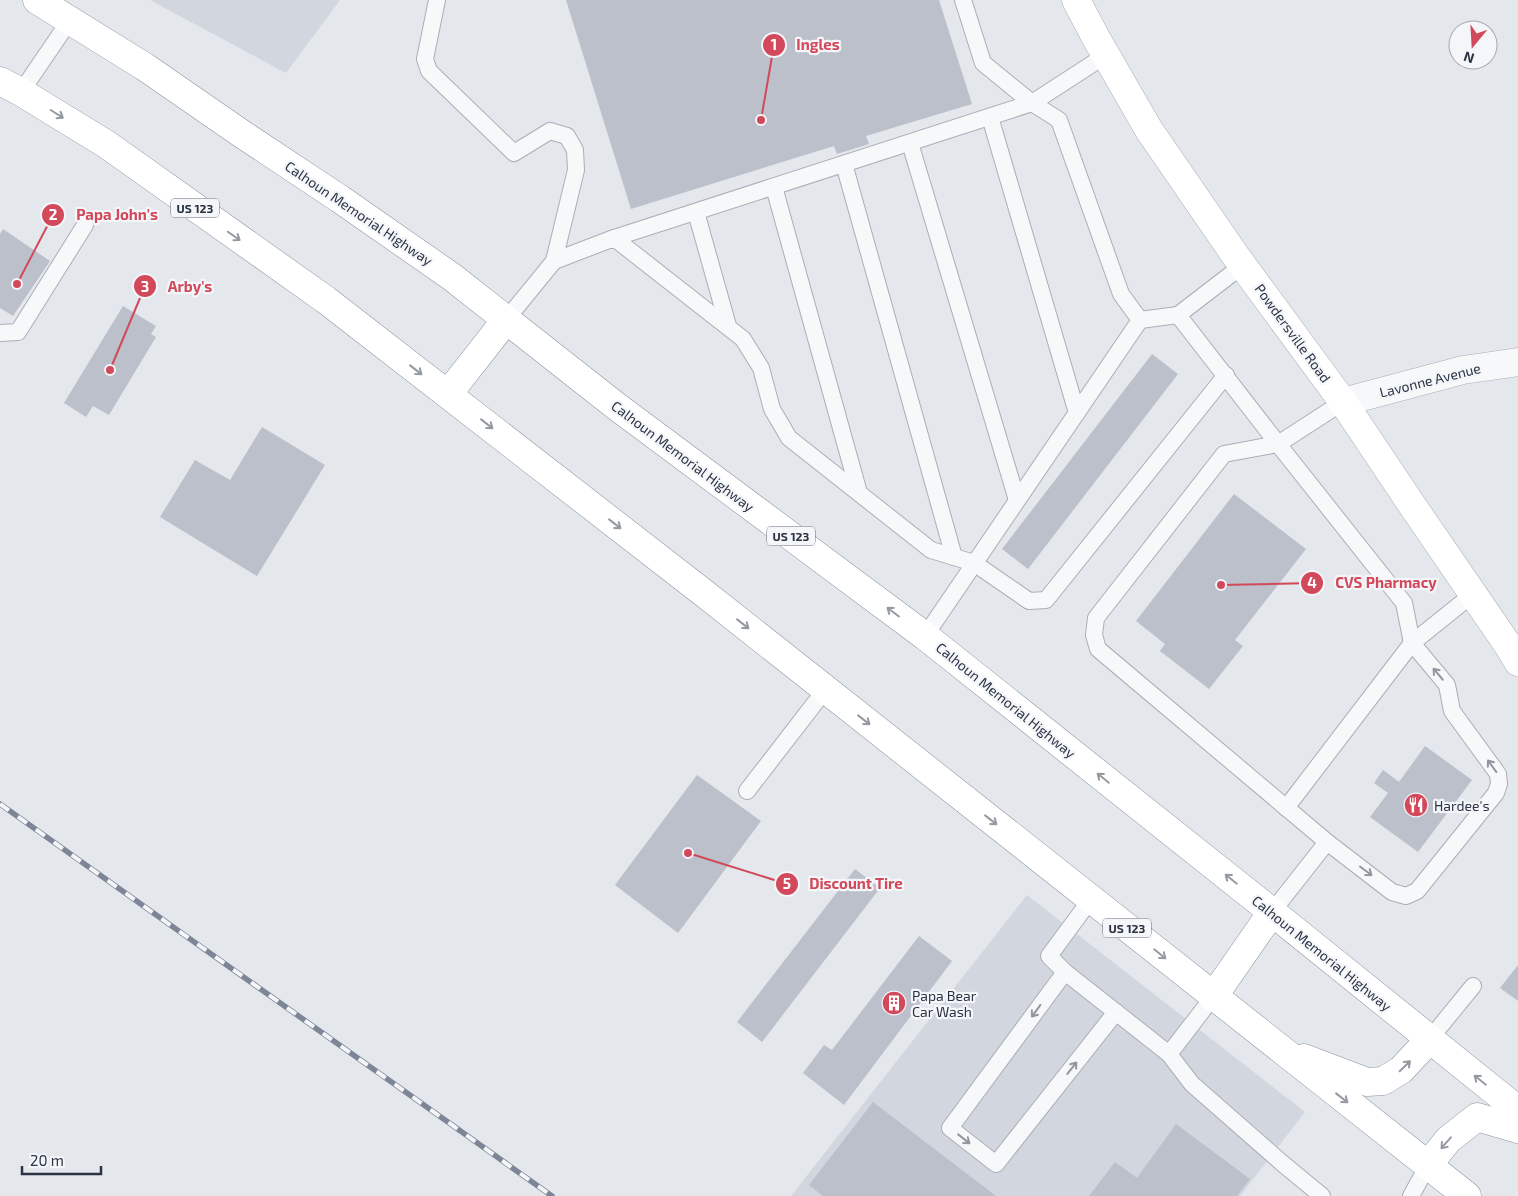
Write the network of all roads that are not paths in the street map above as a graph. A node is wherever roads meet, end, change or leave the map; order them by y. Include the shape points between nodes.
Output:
1 (37, 0) edge
2 (437, 0) edge
3 (963, 0) edge
4 (1076, 0) edge
5 (70, 20) junction
6 (1106, 55) junction
7 (10, 86) edge
8 (1032, 103) junction
9 (990, 117) junction
10 (910, 143) junction
11 (844, 164) junction
12 (774, 187) junction
13 (696, 212) junction
14 (85, 225) dead end
15 (614, 238) junction
16 (554, 261) junction
17 (1243, 266) junction
18 (1178, 315) junction
19 (506, 320) junction
20 (1140, 320) junction
21 (728, 326) junction
22 (0, 332) edge
23 (1518, 362) edge
24 (1226, 375) junction
25 (448, 394) junction
26 (1343, 402) junction
27 (1077, 413) junction
28 (1278, 444) junction
29 (859, 493) junction
30 (1017, 500) junction
31 (954, 557) junction
32 (974, 563) junction
33 (1473, 594) junction
34 (925, 636) junction
35 (1412, 642) junction
36 (1518, 662) edge
37 (825, 690) junction
38 (747, 791) dead end
39 (1286, 808) junction
40 (1327, 842) junction
41 (1091, 899) junction
42 (1272, 912) junction
43 (1065, 972) junction
44 (1473, 986) dead end
45 (1213, 996) junction
46 (1116, 1012) junction
47 (1429, 1040) junction
48 (1280, 1049) junction
49 (1169, 1054) junction
50 (1518, 1110) edge
51 (1518, 1129) edge
52 (1428, 1165) junction
53 (1313, 1193) edge
54 (1411, 1196) edge
55 (1467, 1196) edge

1 - 5 main road, Calhoun Memorial Highway / US 123
2 - 16 lane via 425,59 429,71 514,153 550,132 567,136 575,150 576,170
3 - 8 lane via 983,63
4 - 6 main road, Powdersville Road
5 - 7 lane
5 - 19 main road, Calhoun Memorial Highway / US 123 via 340,199 452,277
6 - 8 lane
6 - 17 main road, Powdersville Road via 1149,130
7 -> 25 main road, US 123 via 106,144 326,300
8 - 9 lane
8 - 20 lane via 1058,120 1121,294
9 - 10 lane
9 - 27 lane
10 - 11 lane
10 - 30 lane
11 - 12 lane
11 - 31 lane
12 - 13 lane
12 - 29 lane
13 - 15 lane
13 - 21 lane
14 - 22 lane via 18,332
15 - 16 lane
15 - 21 lane
16 - 19 lane
17 - 18 lane
17 - 26 main road, Powdersville Road
18 - 20 lane
18 - 24 lane
19 - 25 main road
34 -> 19 main road, Calhoun Memorial Highway / US 123
20 - 27 lane
21 - 29 lane via 743,339 761,368 772,409 789,438
23 - 26 street, Lavonne Avenue via 1462,370
24 - 28 lane
24 - 32 lane via 1046,600 1029,601
25 -> 37 main road, US 123
26 - 28 lane
26 - 33 main road, Powdersville Road
27 - 30 lane
28 - 35 lane via 1404,603
28 - 39 lane via 1224,454 1096,618 1094,635 1098,649
29 - 31 lane via 931,550
30 - 32 lane
31 - 32 lane
32 - 34 lane
33 - 35 lane
33 - 36 main road, Powdersville Road
42 -> 34 main road, Calhoun Memorial Highway / US 123
35 - 39 lane
40 -> 35 lane via 1392,892 1406,896 1417,891 1496,793 1498,774 1452,711 1447,685
37 - 38 lane
37 -> 41 main road, US 123
39 - 40 lane
40 - 42 lane
41 - 43 lane via 1049,956
41 -> 45 main road, US 123
42 - 45 main road
42 - 47 main road, Calhoun Memorial Highway / US 123
43 - 46 lane
43 -> 46 lane via 950,1128 996,1164
44 - 47 lane
45 - 48 main road, US 123
45 - 49 lane
46 - 49 lane
48 -> 47 main road via 1367,1082 1383,1081 1401,1070
50 -> 47 main road, Calhoun Memorial Highway / US 123
48 -> 52 main road, US 123
49 - 53 lane via 1192,1084
51 -> 52 main road via 1477,1117 1448,1140
52 - 54 lane
52 - 55 main road, US 123

